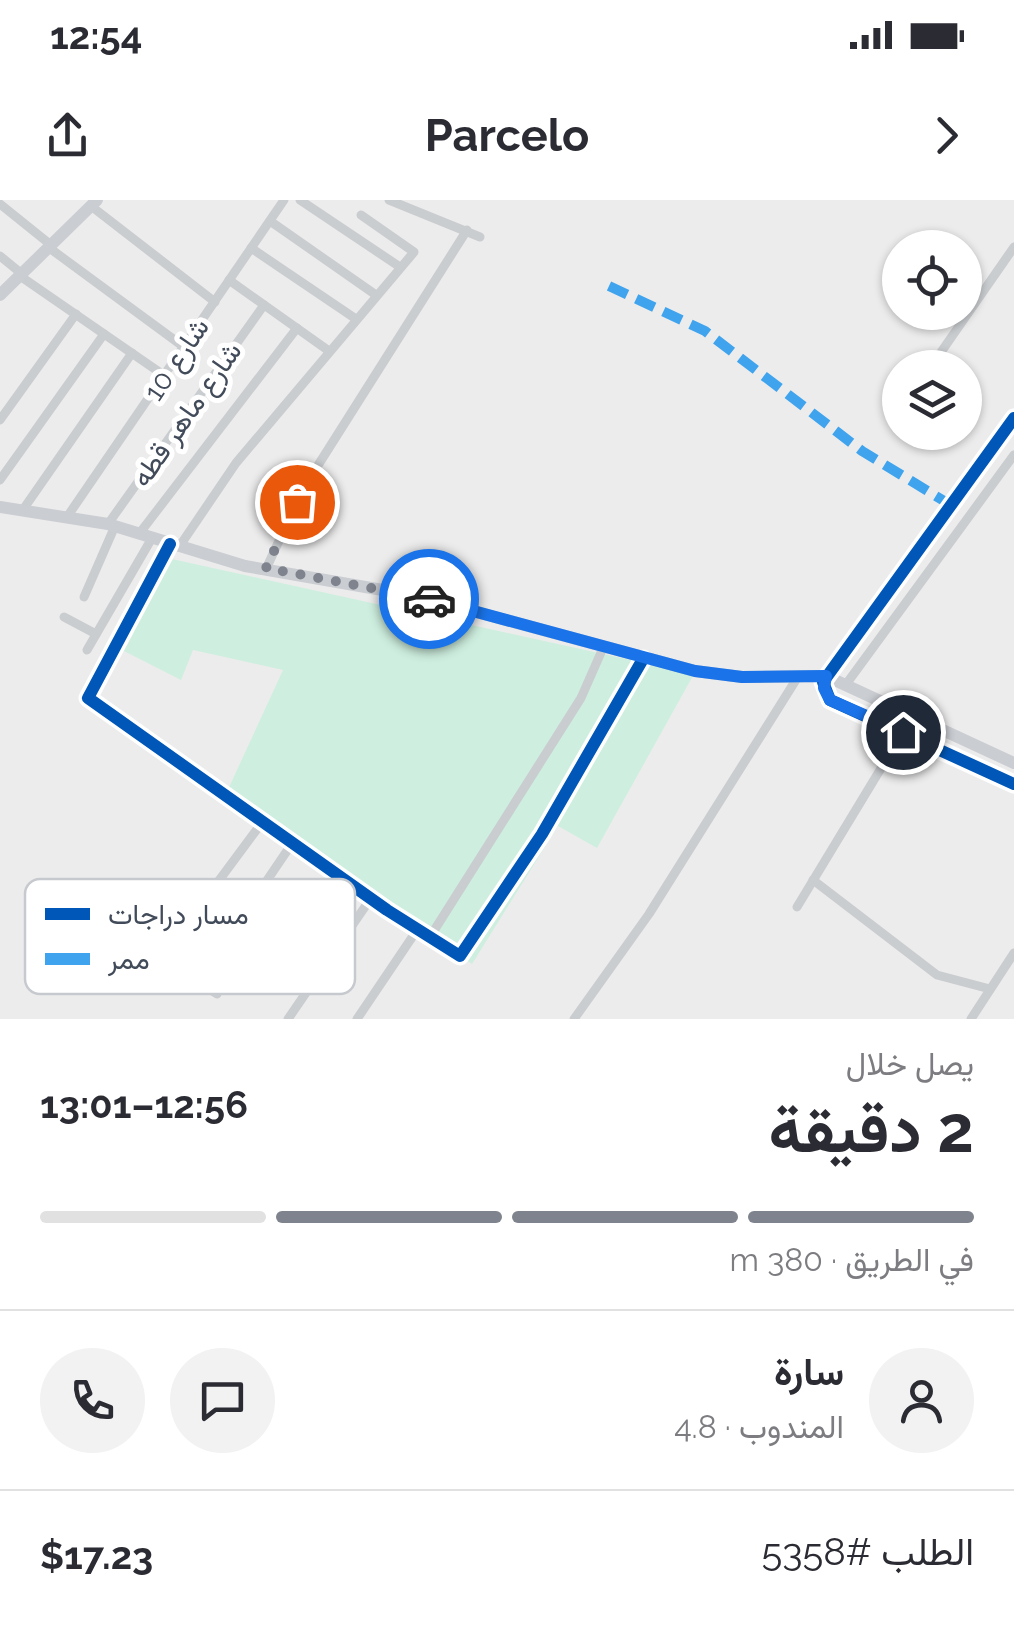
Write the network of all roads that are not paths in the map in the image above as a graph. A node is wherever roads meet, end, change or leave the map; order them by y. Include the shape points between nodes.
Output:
1 (284, 200) edge
2 (300, 200) edge
3 (388, 200) edge
4 (94, 203) edge
5 (4, 204) edge
6 (361, 214) dead end
7 (270, 220) junction
8 (467, 230) junction
9 (480, 236) dead end
10 (49, 246) junction
11 (1014, 246) edge
12 (251, 248) junction
13 (0, 256) edge
14 (400, 266) junction
15 (21, 275) junction
16 (229, 280) junction
17 (376, 295) junction
18 (0, 296) edge
19 (215, 302) junction
20 (264, 305) junction
21 (76, 314) junction
22 (356, 319) junction
23 (297, 328) junction
24 (104, 334) junction
25 (184, 347) junction
26 (942, 350) edge
27 (329, 351) junction
28 (132, 353) junction
29 (164, 376) junction
30 (1014, 418) edge
31 (0, 420) edge
32 (1014, 455) edge
33 (977, 474) junction
34 (0, 480) edge
35 (992, 484) junction
36 (0, 508) edge
37 (22, 511) junction
38 (67, 516) junction
39 (111, 525) junction
40 (146, 536) junction
41 (174, 546) junction
42 (266, 568) junction
43 (84, 597) dead end
44 (64, 617) dead end
45 (96, 634) junction
46 (603, 648) junction
47 (87, 650) dead end
48 (643, 659) junction
49 (799, 675) junction
50 (826, 676) junction
51 (848, 683) junction
52 (903, 732) junction
53 (1014, 763) edge
54 (1014, 784) edge
55 (263, 821) junction
56 (293, 842) junction
57 (220, 879) edge
58 (268, 879) edge
59 (345, 879) edge
60 (813, 880) junction
61 (355, 887) edge
62 (371, 898) junction
63 (797, 906) dead end
64 (355, 921) edge
65 (417, 930) junction
66 (430, 937) junction
67 (1014, 954) edge
68 (990, 988) junction
69 (305, 994) edge
70 (288, 1019) edge
71 (357, 1019) edge
72 (574, 1019) edge
73 (970, 1019) edge

1 - 7 street, شارع 10
2 - 14 street
3 - 8 street
4 - 10 main road
4 - 19 street
5 - 10 street
6 - 14 street via 413,250
7 - 12 street, شارع 10
7 - 17 street
8 - 9 street
8 - 42 street via 332,441
10 - 15 main road
10 - 25 street
11 - 26 street
12 - 16 street, شارع 10
12 - 22 street
13 - 15 street
14 - 17 street
15 - 18 main road
15 - 21 street
16 - 19 street, شارع 10
16 - 20 street
17 - 22 street
19 - 25 street, شارع 10
20 - 23 street
20 - 39 street, شارع ماهر قطه
21 - 24 street
21 - 31 street
22 - 27 street
23 - 27 street
23 - 40 street
24 - 28 street
24 - 34 street
25 - 29 street, شارع 10
27 - 41 street
28 - 29 street
28 - 37 street
29 - 38 street, شارع 10
30 - 33 street
32 - 35 street
33 - 35 street
33 - 50 street
35 - 51 street
36 - 37 main road
37 - 38 main road
38 - 39 main road
39 - 40 main road
39 - 43 street, شارع ماهر قطه
40 - 41 main road
40 - 45 street
41 - 42 main road
41 - 55 street via 88,698
42 - 46 main road via 417,596
44 - 45 street
45 - 47 street
46 - 48 main road
46 - 66 street via 581,698
48 - 49 main road via 724,676
48 - 66 street via 463,954
49 - 50 main road
49 - 72 street via 658,902
50 - 51 main road
50 - 52 street via 830,700
51 - 53 main road
52 - 54 street
52 - 60 street
55 - 56 street
55 - 57 street
56 - 58 street
56 - 59 street
60 - 63 street
60 - 68 street via 937,975
61 - 62 street
62 - 64 street
62 - 65 street
65 - 66 street
65 - 71 street
67 - 68 street
68 - 73 street
69 - 70 street

